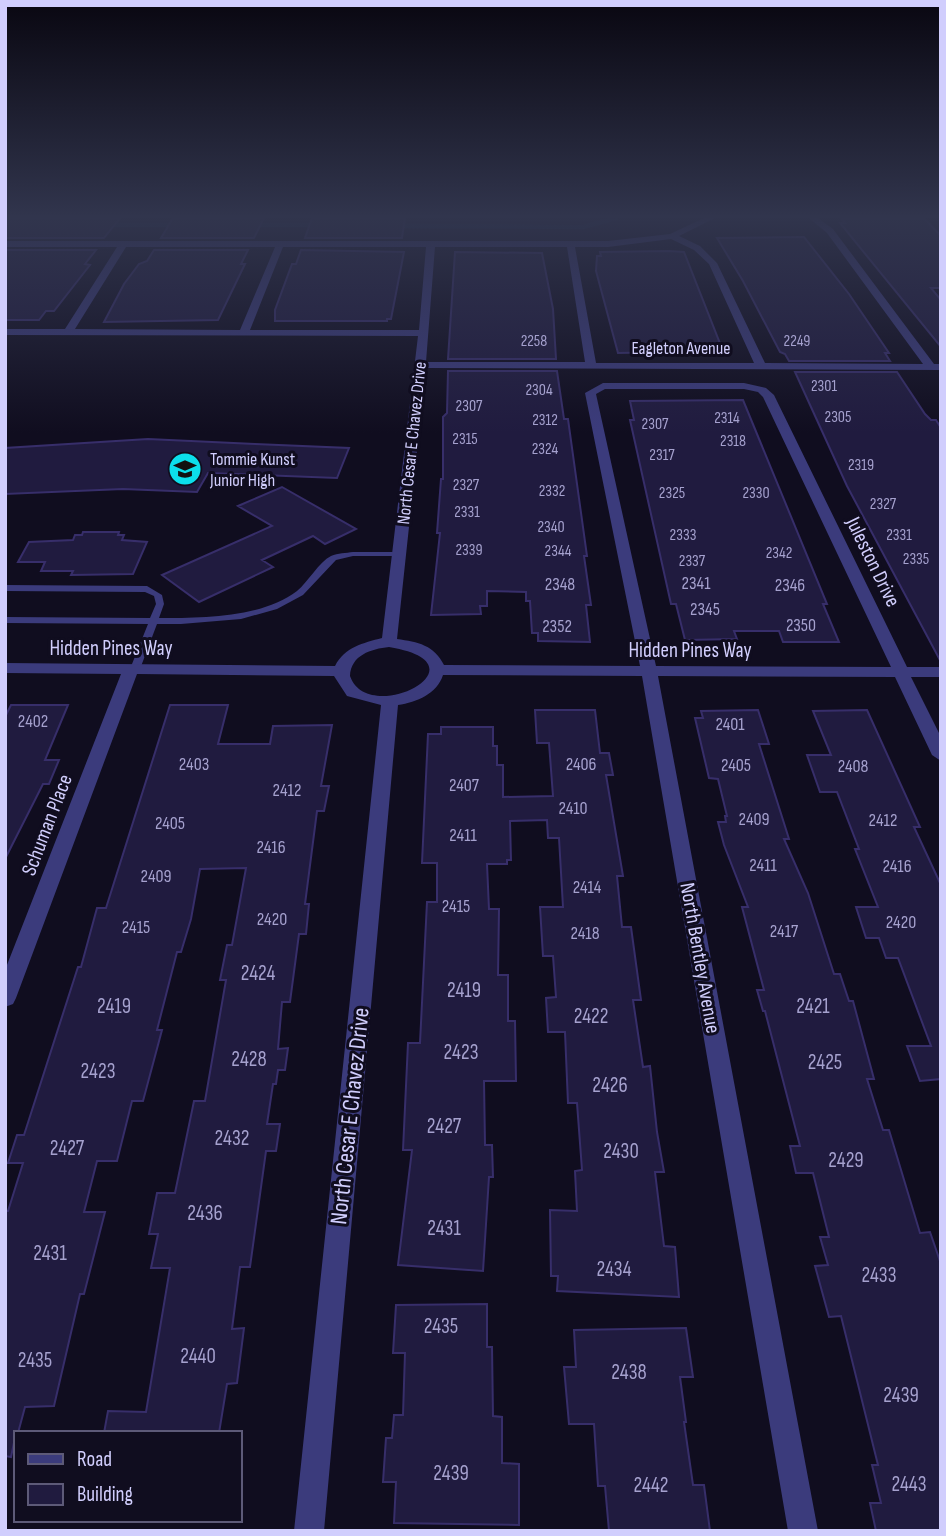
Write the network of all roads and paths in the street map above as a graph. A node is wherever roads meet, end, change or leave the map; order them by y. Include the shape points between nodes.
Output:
1 (94, 290) edge
2 (261, 290) edge
3 (426, 290) edge
4 (578, 290) edge
5 (725, 290) edge
6 (876, 290) edge
7 (5, 332) edge
8 (68, 332) junction
9 (244, 332) junction
10 (422, 333) junction
11 (421, 365) junction
12 (591, 366) junction
13 (761, 366) junction
14 (935, 366) edge
15 (762, 390) joint
16 (400, 554) junction
17 (5, 588) edge
18 (5, 620) edge
19 (153, 620) junction
20 (389, 642) junction
21 (5, 668) edge
22 (133, 668) junction
23 (439, 670) junction
24 (342, 671) junction
25 (649, 671) junction
26 (902, 671) junction
27 (941, 672) edge
28 (390, 701) junction
29 (941, 755) edge
30 (5, 998) edge
31 (309, 1531) edge
32 (803, 1531) edge

1 - 8 street
2 - 9 street
3 - 10 street, North Cesar E Chavez Drive
4 - 12 street
5 - 13 street
6 - 14 street
7 - 8 street
8 - 9 street
9 - 10 street
10 - 11 street, North Cesar E Chavez Drive
11 - 12 street, Eagleton Avenue
11 - 16 street, North Cesar E Chavez Drive
12 - 13 street, Eagleton Avenue
13 - 14 street, Eagleton Avenue
15 - 25 street, North Bentley Avenue via 744,386 603,387 590,393
15 - 26 street, Juleston Drive
16 - 19 lane via 333,558 300,593 254,613
16 - 20 street, North Cesar E Chavez Drive
17 - 19 lane via 147,589 160,600
18 - 19 lane
19 - 22 lane
20 - 23 street via 424,649
20 - 24 street via 352,654
21 - 22 street, Hidden Pines Way
22 - 24 street, Hidden Pines Way
22 - 30 street, Schuman Place
23 - 25 street, Hidden Pines Way
23 - 28 street via 429,688
24 - 28 street via 349,689 360,696
25 - 26 street, Hidden Pines Way
25 - 32 street, North Bentley Avenue
26 - 27 street, Hidden Pines Way
26 - 29 street, Juleston Drive
28 - 31 street, North Cesar E Chavez Drive

